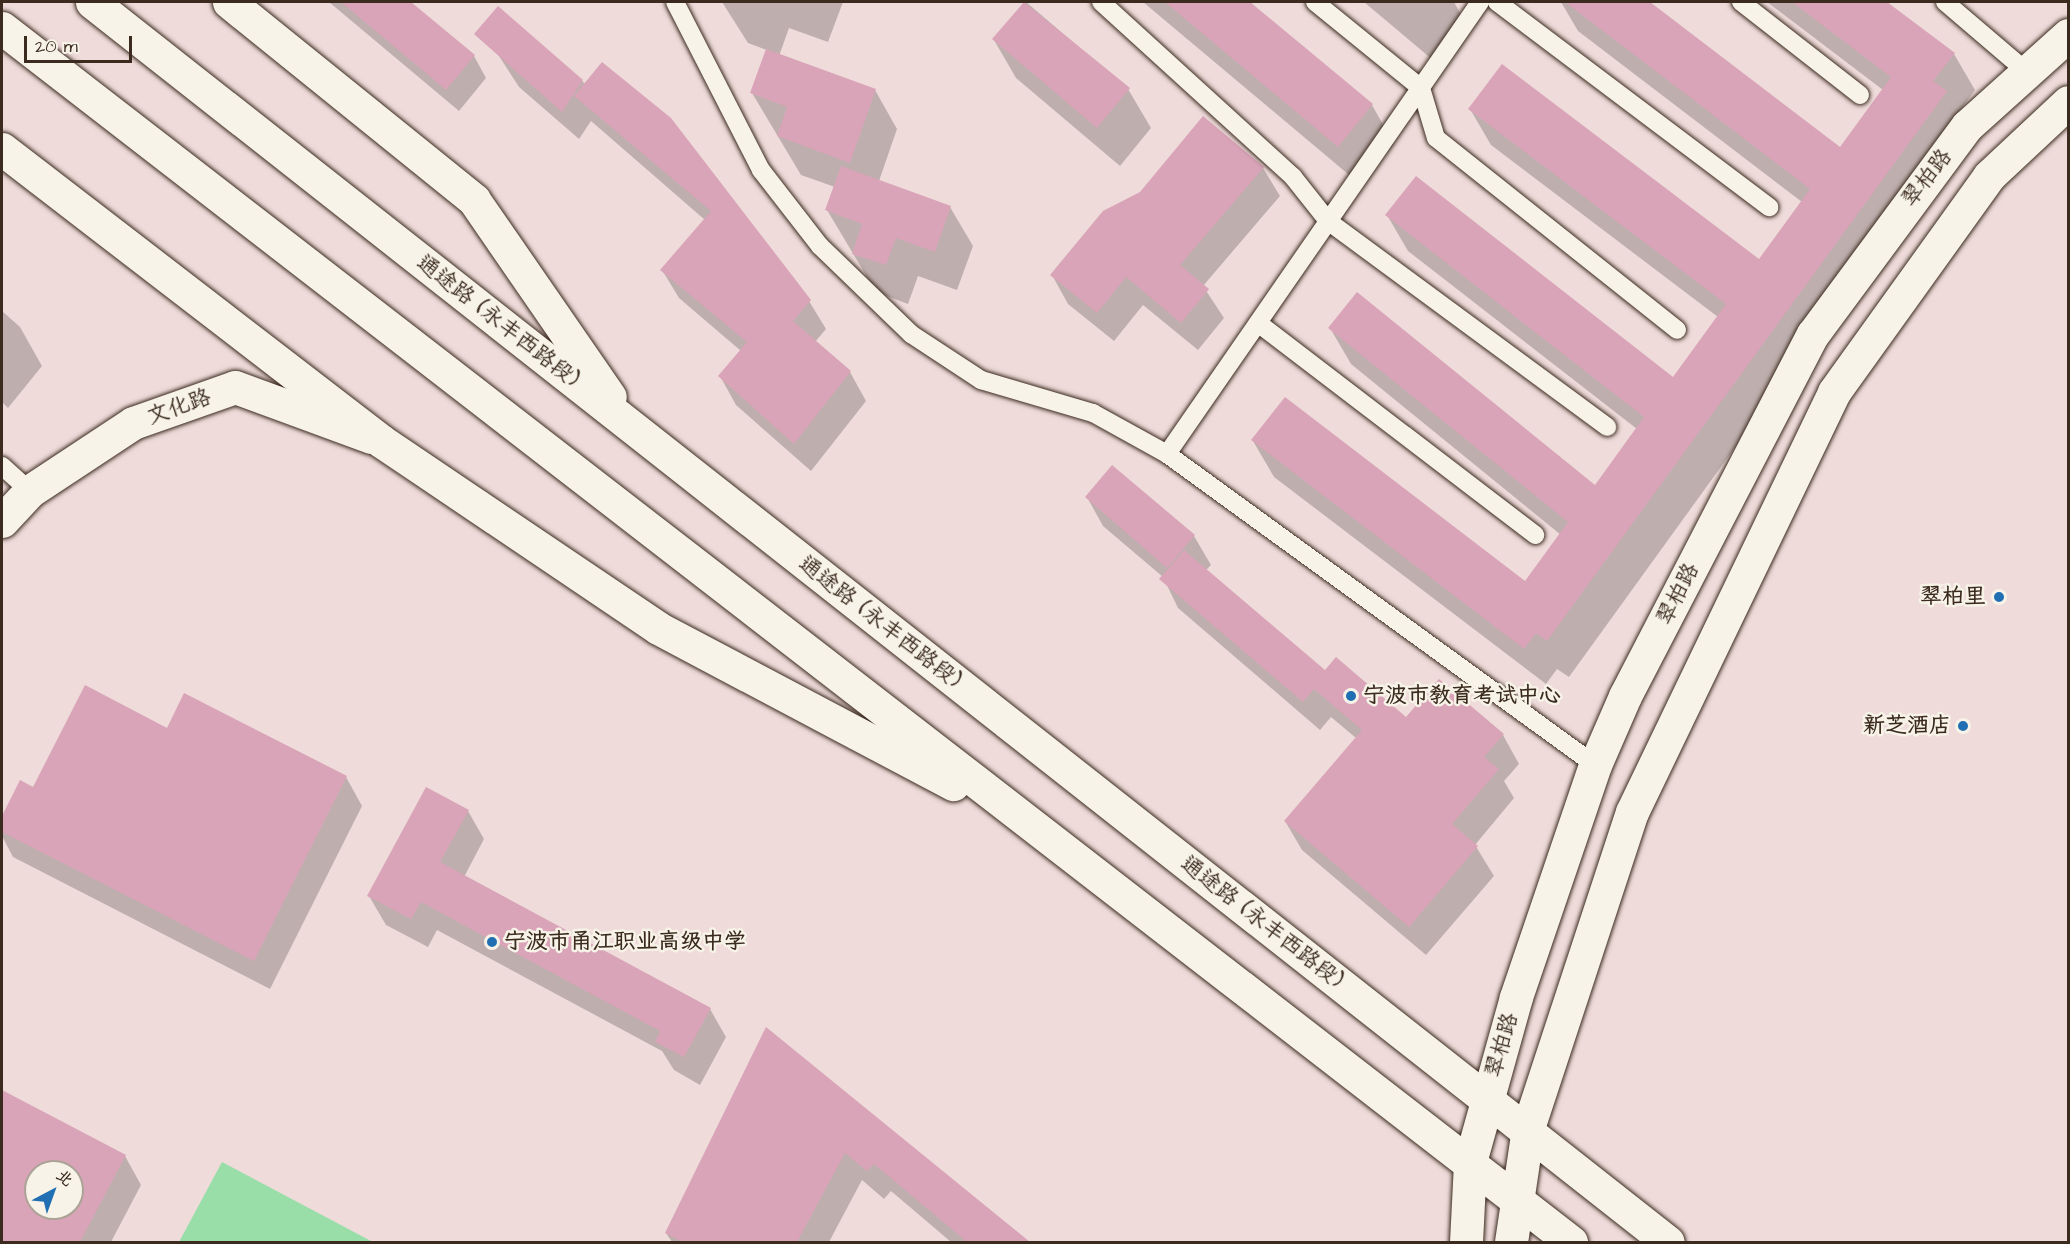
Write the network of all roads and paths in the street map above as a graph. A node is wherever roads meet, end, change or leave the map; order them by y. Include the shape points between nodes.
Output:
1 (92, 2) edge
2 (228, 2) edge
3 (675, 2) edge
4 (1101, 2) edge
5 (1315, 2) edge
6 (1480, 2) edge
7 (1497, 2) edge
8 (1741, 2) edge
9 (1945, 2) edge
10 (2, 28) edge
11 (2068, 35) edge
12 (2027, 72) junction
13 (1420, 88) junction
14 (1860, 95) dead end
15 (2068, 102) edge
16 (2, 149) edge
17 (1769, 207) dead end
18 (1328, 221) junction
19 (1258, 323) junction
20 (1677, 330) dead end
21 (630, 425) junction
22 (1607, 427) dead end
23 (381, 441) junction
24 (1167, 454) junction
25 (2, 466) edge
26 (30, 490) junction
27 (2, 522) edge
28 (1535, 535) dead end
29 (1595, 765) junction
30 (1034, 827) junction
31 (1486, 1098) junction
32 (1528, 1128) junction
33 (1470, 1162) junction
34 (1515, 1198) junction
35 (1466, 1242) edge
36 (1511, 1242) edge
37 (1571, 1242) edge
38 (1668, 1242) edge

1 - 21 main road, 通途路 (永丰西路段)
2 - 21 main road via 474,200
3 - 24 lane via 761,170 820,246 911,334 981,380 1093,413
4 - 18 lane via 1293,177
5 - 13 lane
6 - 13 lane
7 - 17 lane
8 - 14 lane
9 - 12 lane
10 - 30 main road
11 - 12 main road, 翠柏路
12 - 29 main road, 翠柏路 via 1967,126 1813,334 1625,696
13 - 18 lane
13 - 20 lane via 1436,138
15 - 32 main road via 1989,176 1833,392 1632,812
16 - 23 main road
18 - 19 lane
18 - 22 lane
19 - 24 lane
19 - 28 lane
21 - 31 main road, 通途路 (永丰西路段)
23 - 26 main road, 文化路 via 235,387 133,423
23 - 30 main road via 658,628
24 - 29 lane
25 - 26 lane
26 - 27 main road, 文化路
29 - 31 main road, 翠柏路
30 - 33 main road
31 - 32 main road, 通途路 (永丰西路段)
31 - 33 main road, 翠柏路
32 - 34 main road
32 - 38 main road, 通途路 (永丰西路段)
33 - 34 main road
33 - 35 main road, 翠柏路
34 - 36 main road
34 - 37 main road

